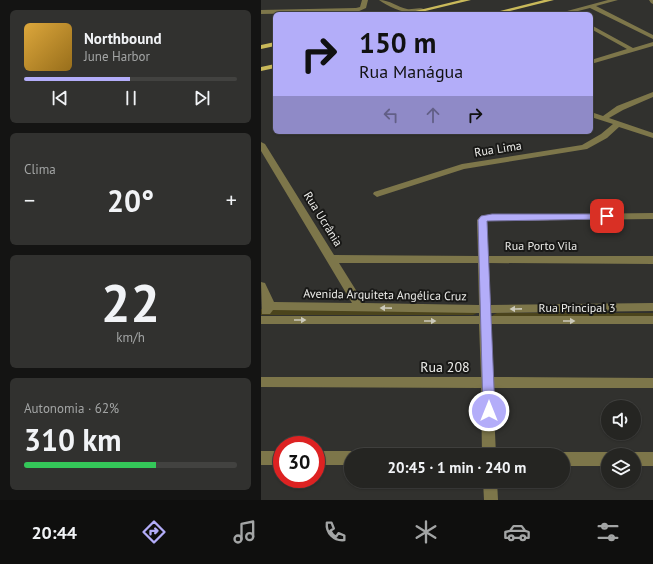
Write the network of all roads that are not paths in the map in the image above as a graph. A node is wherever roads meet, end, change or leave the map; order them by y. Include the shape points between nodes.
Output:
1 (365, 0) edge
2 (382, 0) edge
3 (468, 0) edge
4 (551, 0) edge
5 (615, 0) edge
6 (591, 6) junction
7 (261, 12) edge
8 (403, 12) edge
9 (500, 12) edge
10 (570, 12) edge
11 (593, 28) edge
12 (653, 37) edge
13 (273, 44) edge
14 (653, 44) edge
15 (261, 47) edge
16 (633, 50) junction
17 (593, 55) edge
18 (601, 59) junction
19 (593, 61) edge
20 (273, 67) edge
21 (261, 70) edge
22 (653, 94) edge
23 (593, 115) edge
24 (604, 118) junction
25 (619, 124) junction
26 (653, 136) edge
27 (261, 144) edge
28 (377, 194) dead end
29 (653, 216) edge
30 (333, 259) junction
31 (484, 259) junction
32 (653, 260) edge
33 (261, 286) edge
34 (265, 306) edge
35 (361, 308) junction
36 (653, 308) edge
37 (485, 309) junction
38 (261, 320) edge
39 (653, 320) edge
40 (486, 321) junction
41 (502, 321) joint
42 (261, 382) edge
43 (489, 382) junction
44 (653, 383) edge
45 (489, 448) edge
46 (261, 458) edge
47 (273, 458) edge
48 (325, 458) edge
49 (344, 458) edge
50 (570, 459) edge
51 (601, 459) edge
52 (641, 459) edge
53 (653, 459) edge
54 (490, 488) edge
55 (491, 500) edge

1 - 7 street via 364,6 357,10
2 - 8 street
3 - 8 main road
4 - 9 main road
5 - 6 street
6 - 10 street
6 - 12 street
11 - 16 street
13 - 15 main road
14 - 16 street
16 - 18 street
17 - 18 street
18 - 19 street
20 - 21 main road
22 - 24 street
23 - 24 street
24 - 25 street
25 - 26 street
25 - 28 street, Rua Lima via 584,147 462,167
27 - 30 street, Rua Ucrânia
29 - 31 street via 484,218
30 - 31 street, Rua Porto Vila
30 - 35 street, Rua Ucrânia
31 - 32 street, Rua Porto Vila
31 - 37 street
33 - 34 street
34 - 35 street, Avenida Arquiteta Angélica Cruz
34 - 38 street
37 -> 35 street, Avenida Arquiteta Angélica Cruz
36 -> 37 street, Avenida Arquiteta Angélica Cruz
37 - 40 street
38 -> 40 street, Avenida Arquiteta Angélica Cruz
41 -> 39 street, Rua Principal 3
40 - 41 street, Avenida Arquiteta Angélica Cruz
40 - 43 street
42 - 43 street, Rua 208
43 - 44 street, Rua 208
43 - 45 street
46 - 47 street
48 - 49 street
50 - 51 street
52 - 53 street
54 - 55 street

